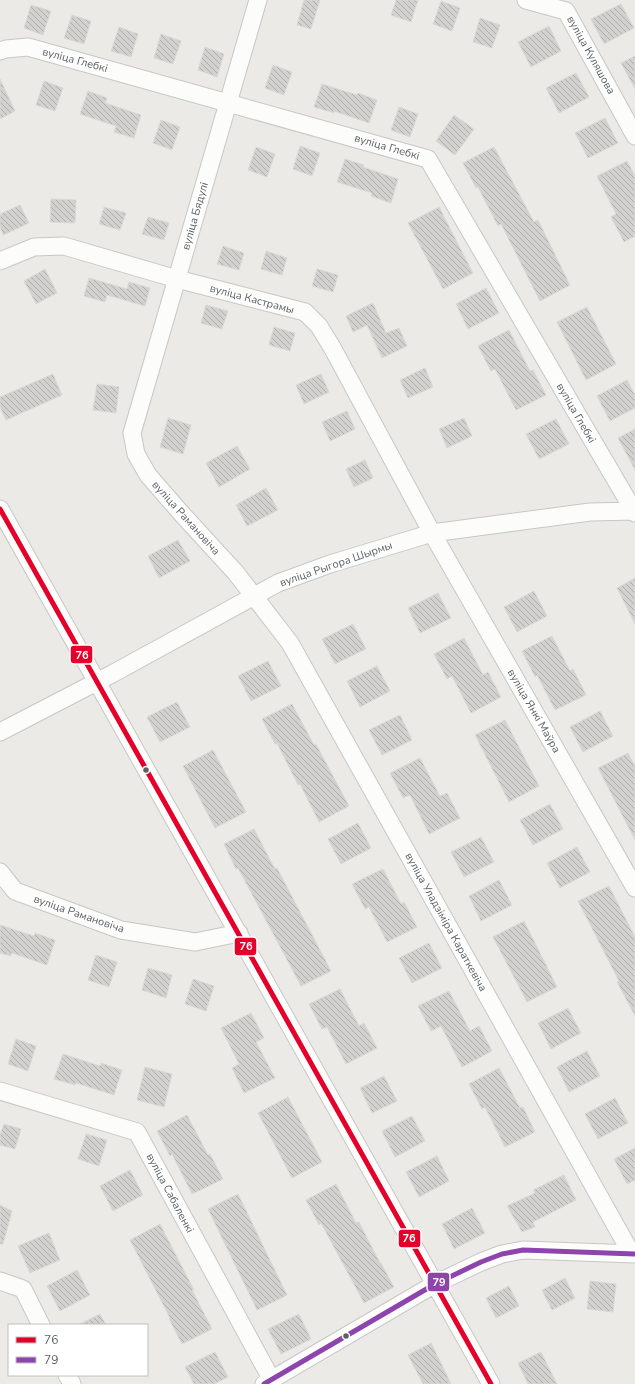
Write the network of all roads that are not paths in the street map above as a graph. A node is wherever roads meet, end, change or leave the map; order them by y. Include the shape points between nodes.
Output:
1 (258, 0) edge
2 (526, 0) edge
3 (0, 51) edge
4 (228, 103) junction
5 (635, 136) edge
6 (0, 261) edge
7 (177, 279) junction
8 (132, 432) joint
9 (0, 509) edge
10 (635, 512) edge
11 (432, 533) junction
12 (254, 596) junction
13 (96, 682) junction
14 (0, 732) edge
15 (0, 872) edge
16 (635, 888) edge
17 (239, 933) junction
18 (0, 1091) edge
19 (633, 1253) edge
20 (0, 1281) edge
21 (435, 1284) junction
22 (40, 1324) edge
23 (270, 1383) edge
24 (491, 1384) edge

1 - 4 street, вуліца Бядулі
2 - 5 street, вуліца Куляшова via 566,11
3 - 4 street, вуліца Глебкі via 28,47
4 - 7 street, вуліца Бядулі
4 - 10 street, вуліца Глебкі via 428,159
6 - 7 street, вуліца Кастрамы via 34,247 64,246
7 - 8 street, вуліца Бядулі
7 - 11 street, вуліца Кастрамы via 305,312 319,326 333,350
8 - 12 street, вуліца Рамановіча via 136,454 148,475
9 - 13 street
10 - 11 street, вуліца Рыгора Шырмы via 590,512
11 - 12 street, вуліца Рыгора Шырмы via 330,564 278,583
11 - 16 street, вуліца Янкі Маўра
12 - 13 street, вуліца Рыгора Шырмы
12 - 19 street, вуліца Уладзіміра Караткевіча via 290,643
13 - 14 street, вуліца Рыгора Шырмы
13 - 17 street
15 - 17 street, вуліца Рамановіча via 16,891 121,930 195,942
17 - 21 street
18 - 23 street, вуліца Сабаленкі via 137,1132
19 - 21 street via 524,1250 502,1254 481,1262
20 - 22 street via 23,1289
21 - 23 street
21 - 24 street

